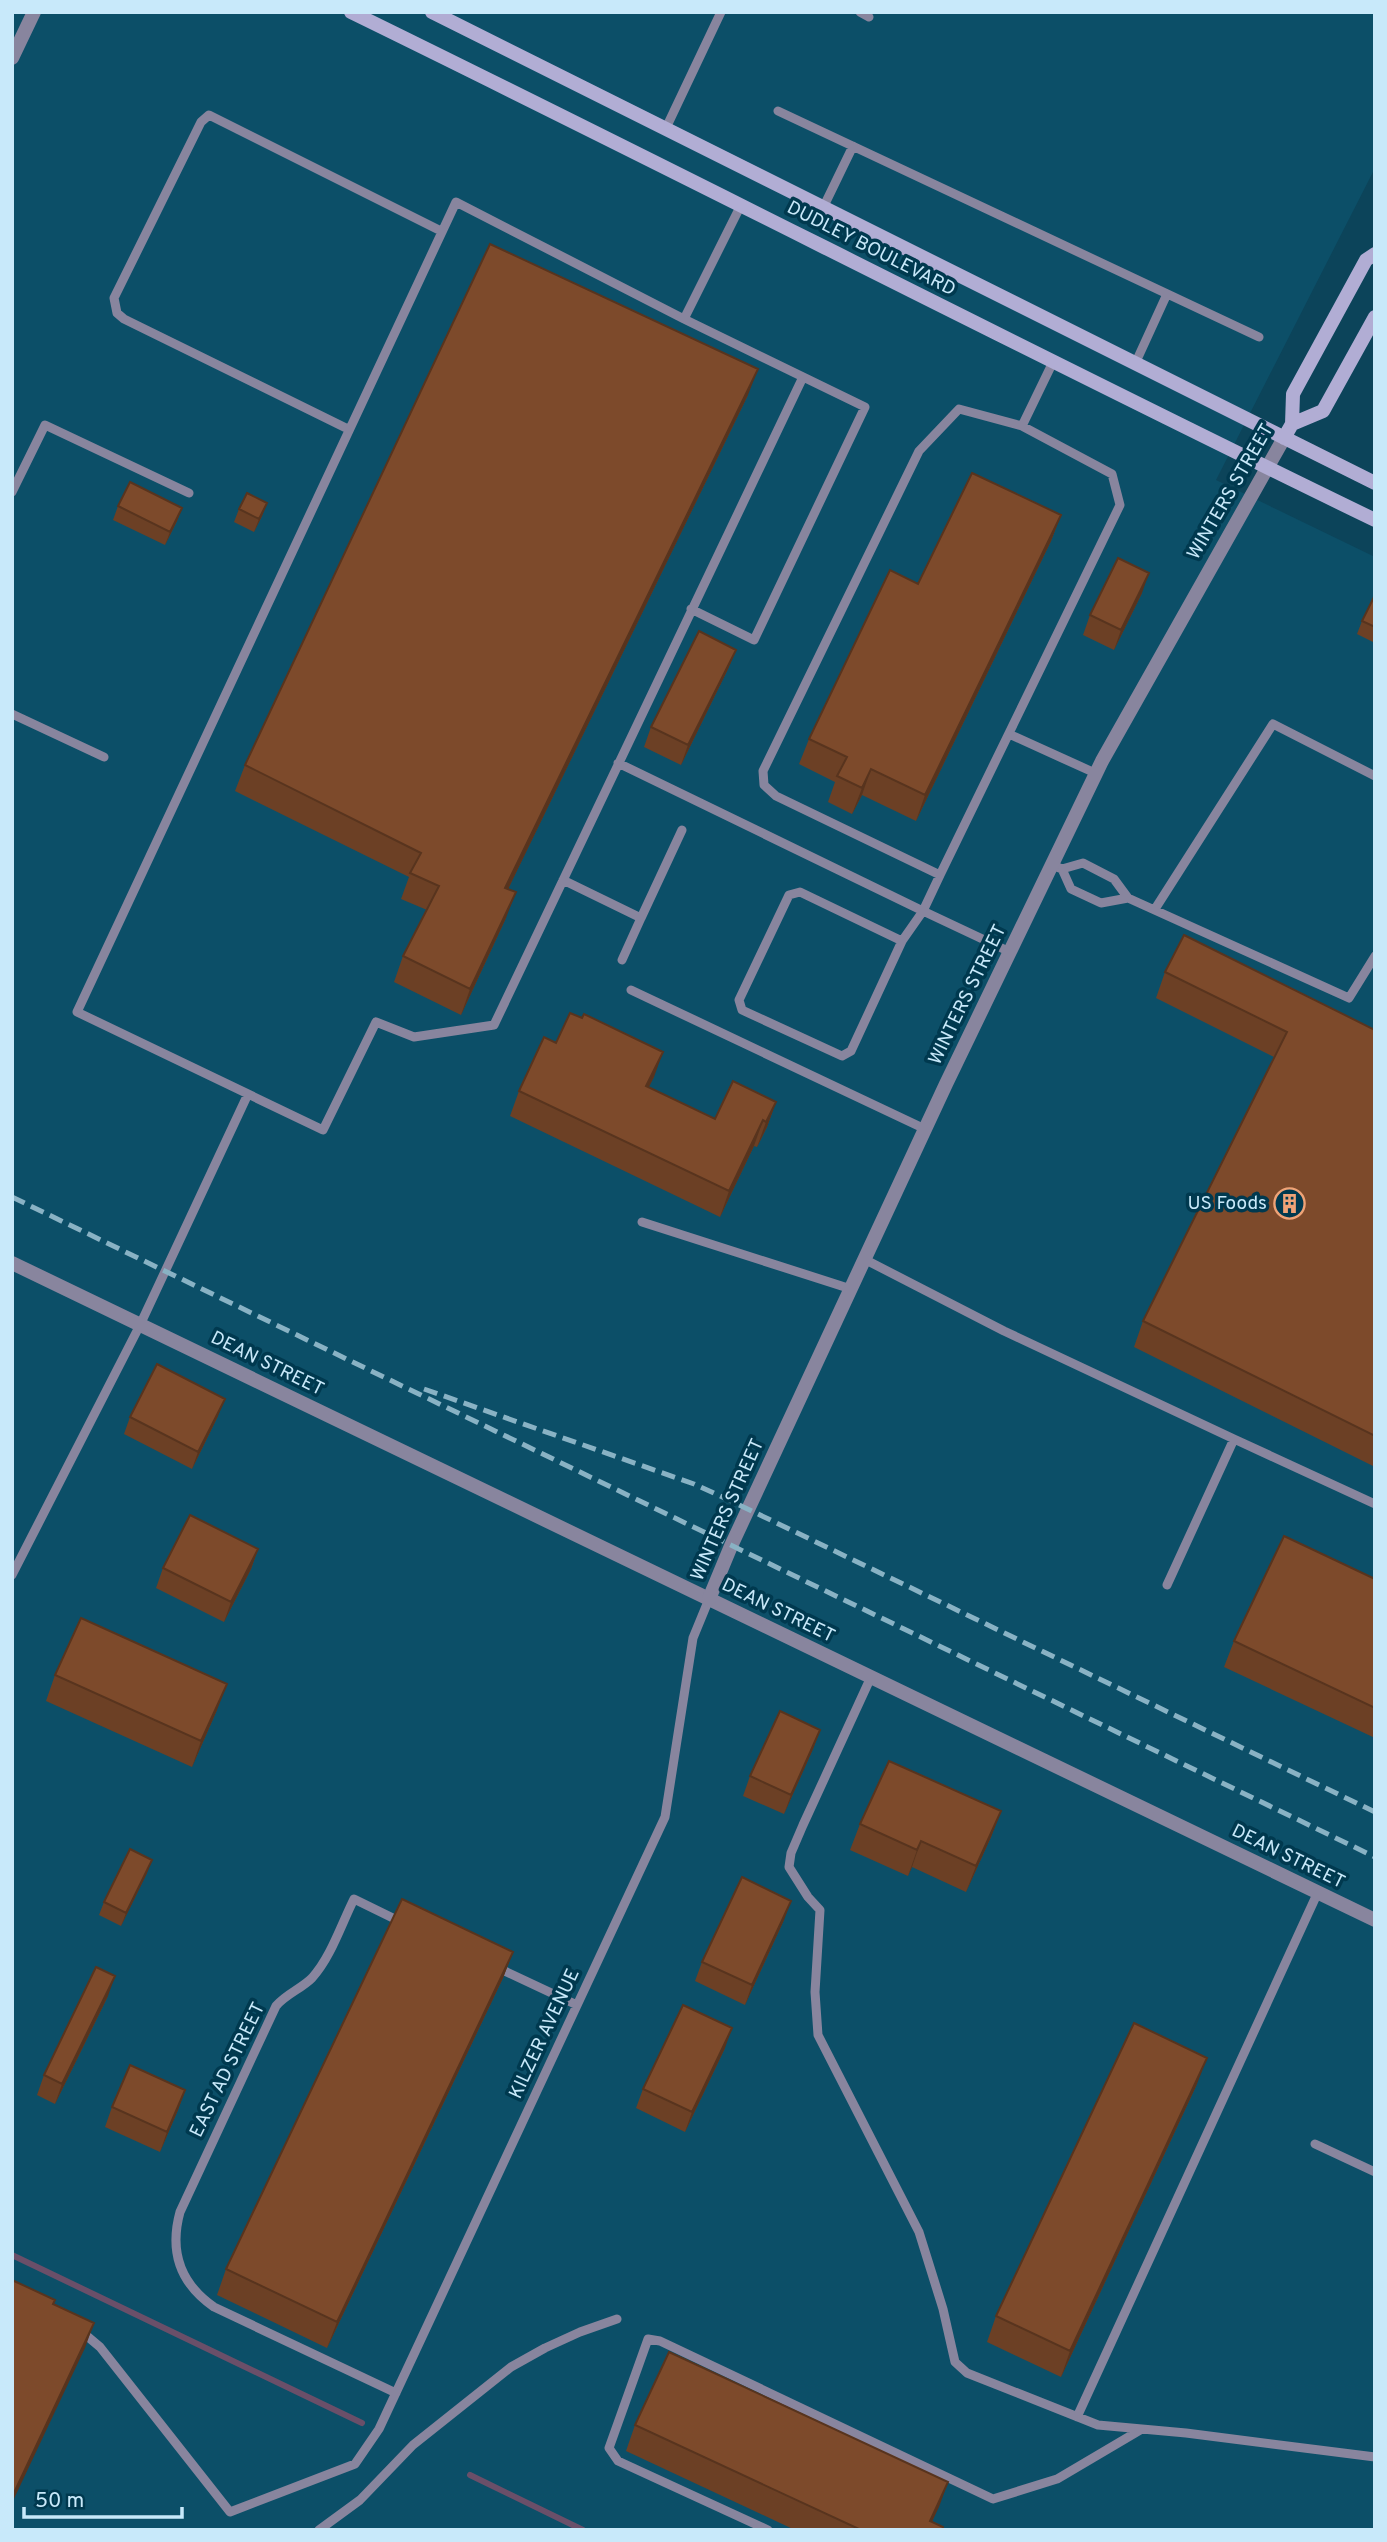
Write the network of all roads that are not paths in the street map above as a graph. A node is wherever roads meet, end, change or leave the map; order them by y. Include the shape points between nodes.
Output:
1 (34, 12) edge
2 (351, 12) edge
3 (432, 12) edge
4 (721, 12) edge
5 (12, 58) edge
6 (778, 111) dead end
7 (666, 128) junction
8 (853, 146) junction
9 (741, 205) junction
10 (823, 208) junction
11 (441, 231) junction
12 (1375, 254) edge
13 (1167, 294) junction
14 (1375, 317) edge
15 (684, 319) junction
16 (1259, 337) dead end
17 (1053, 362) junction
18 (1135, 364) junction
19 (803, 377) junction
20 (1292, 424) junction
21 (1022, 426) junction
22 (348, 429) junction
23 (1284, 438) junction
24 (1267, 468) junction
25 (1375, 483) edge
26 (12, 492) edge
27 (189, 493) dead end
28 (1375, 520) edge
29 (691, 609) junction
30 (12, 715) edge
31 (1009, 733) junction
32 (104, 757) dead end
33 (618, 763) junction
34 (1096, 774) junction
35 (1375, 776) edge
36 (682, 830) dead end
37 (1057, 867) junction
38 (940, 875) junction
39 (563, 880) junction
40 (1128, 898) junction
41 (1155, 909) junction
42 (923, 911) junction
43 (641, 918) junction
44 (902, 941) junction
45 (1010, 952) junction
46 (1375, 956) edge
47 (622, 960) dead end
48 (631, 990) dead end
49 (248, 1094) junction
50 (925, 1129) junction
51 (642, 1222) dead end
52 (864, 1259) junction
53 (12, 1263) edge
54 (851, 1289) junction
55 (140, 1325) junction
56 (1234, 1439) junction
57 (1375, 1504) edge
58 (12, 1575) edge
59 (1167, 1585) dead end
60 (709, 1599) junction
61 (871, 1677) junction
62 (1318, 1892) junction
63 (1375, 1920) edge
64 (416, 1929) edge
65 (490, 1964) edge
66 (577, 2005) junction
67 (1315, 2144) dead end
68 (1375, 2172) edge
69 (617, 2319) dead end
70 (69, 2326) edge
71 (396, 2393) junction
72 (1077, 2417) junction
73 (1141, 2429) junction
74 (1375, 2458) edge
75 (319, 2530) edge
76 (768, 2530) edge

1 - 5 street
2 - 9 main road, DUDLEY BOULEVARD
3 - 7 main road, DUDLEY BOULEVARD
4 - 7 lane
6 - 8 lane
7 - 10 main road, DUDLEY BOULEVARD
8 - 10 lane
8 - 13 lane
9 - 15 lane
9 - 17 main road, DUDLEY BOULEVARD
10 - 18 main road, DUDLEY BOULEVARD
11 - 15 lane via 456,202
11 - 22 lane
11 - 22 lane via 209,116 201,122 114,298 117,313 124,319
12 - 20 main road, WINTERS STREET via 1366,260 1293,394
13 - 16 lane
13 - 18 lane
14 - 20 main road, WINTERS STREET via 1323,411
15 - 19 lane
17 - 21 lane
17 - 24 main road, DUDLEY BOULEVARD
18 - 23 main road, DUDLEY BOULEVARD
19 - 29 lane
19 - 29 lane via 865,407 754,640
20 - 23 main road, WINTERS STREET
21 - 31 lane via 1112,474 1120,505
21 - 38 lane via 959,409 919,451 763,771 764,785 776,796
22 - 49 lane via 77,1012
23 - 24 street, WINTERS STREET
23 - 25 main road, DUDLEY BOULEVARD
24 - 28 main road, DUDLEY BOULEVARD
24 - 34 street, WINTERS STREET
26 - 27 lane via 45,425
29 - 33 lane
30 - 32 lane
31 - 34 lane
31 - 38 lane
33 - 39 lane
33 - 42 lane
34 - 37 street, WINTERS STREET
35 - 41 lane via 1273,724
36 - 43 lane
37 - 40 lane via 1083,863 1114,879
37 - 40 lane via 1072,889 1101,903
37 - 45 street, WINTERS STREET
38 - 42 lane
39 - 43 lane
39 - 49 lane via 494,1025 414,1037 376,1022 323,1130
40 - 41 lane
41 - 46 lane via 1349,998
42 - 44 lane
42 - 45 lane
43 - 47 lane
44 - 44 lane via 851,1051 842,1056 742,1010 739,1000 789,895 800,892
45 - 50 street, WINTERS STREET
48 - 50 lane
49 - 55 lane
50 - 52 street, WINTERS STREET
51 - 54 lane
52 - 54 street, WINTERS STREET
52 - 56 lane
53 - 55 street, DEAN STREET
54 - 60 street, WINTERS STREET
55 - 58 lane
55 - 60 street, DEAN STREET
56 - 57 lane
56 - 59 lane
60 - 61 street, DEAN STREET
60 - 66 lane, KILZER AVENUE via 693,1638 665,1816
61 - 62 street, DEAN STREET
61 - 72 lane via 791,1853 789,1867 820,1910 815,1992 818,2035 919,2232 954,2362 967,2373
62 - 63 street, DEAN STREET
62 - 72 lane
64 - 71 lane, EAST AD STREET via 354,1899 320,1968 276,2006 175,2231 181,2270 201,2298
65 - 66 lane
66 - 71 lane, KILZER AVENUE
67 - 68 lane
69 - 75 lane via 545,2347 511,2367 413,2445 359,2500
70 - 71 lane, KILZER AVENUE via 100,2347 230,2512 355,2465
72 - 73 lane via 1098,2425
73 - 74 lane
73 - 76 lane via 1056,2479 993,2499 648,2339 609,2448 618,2461

